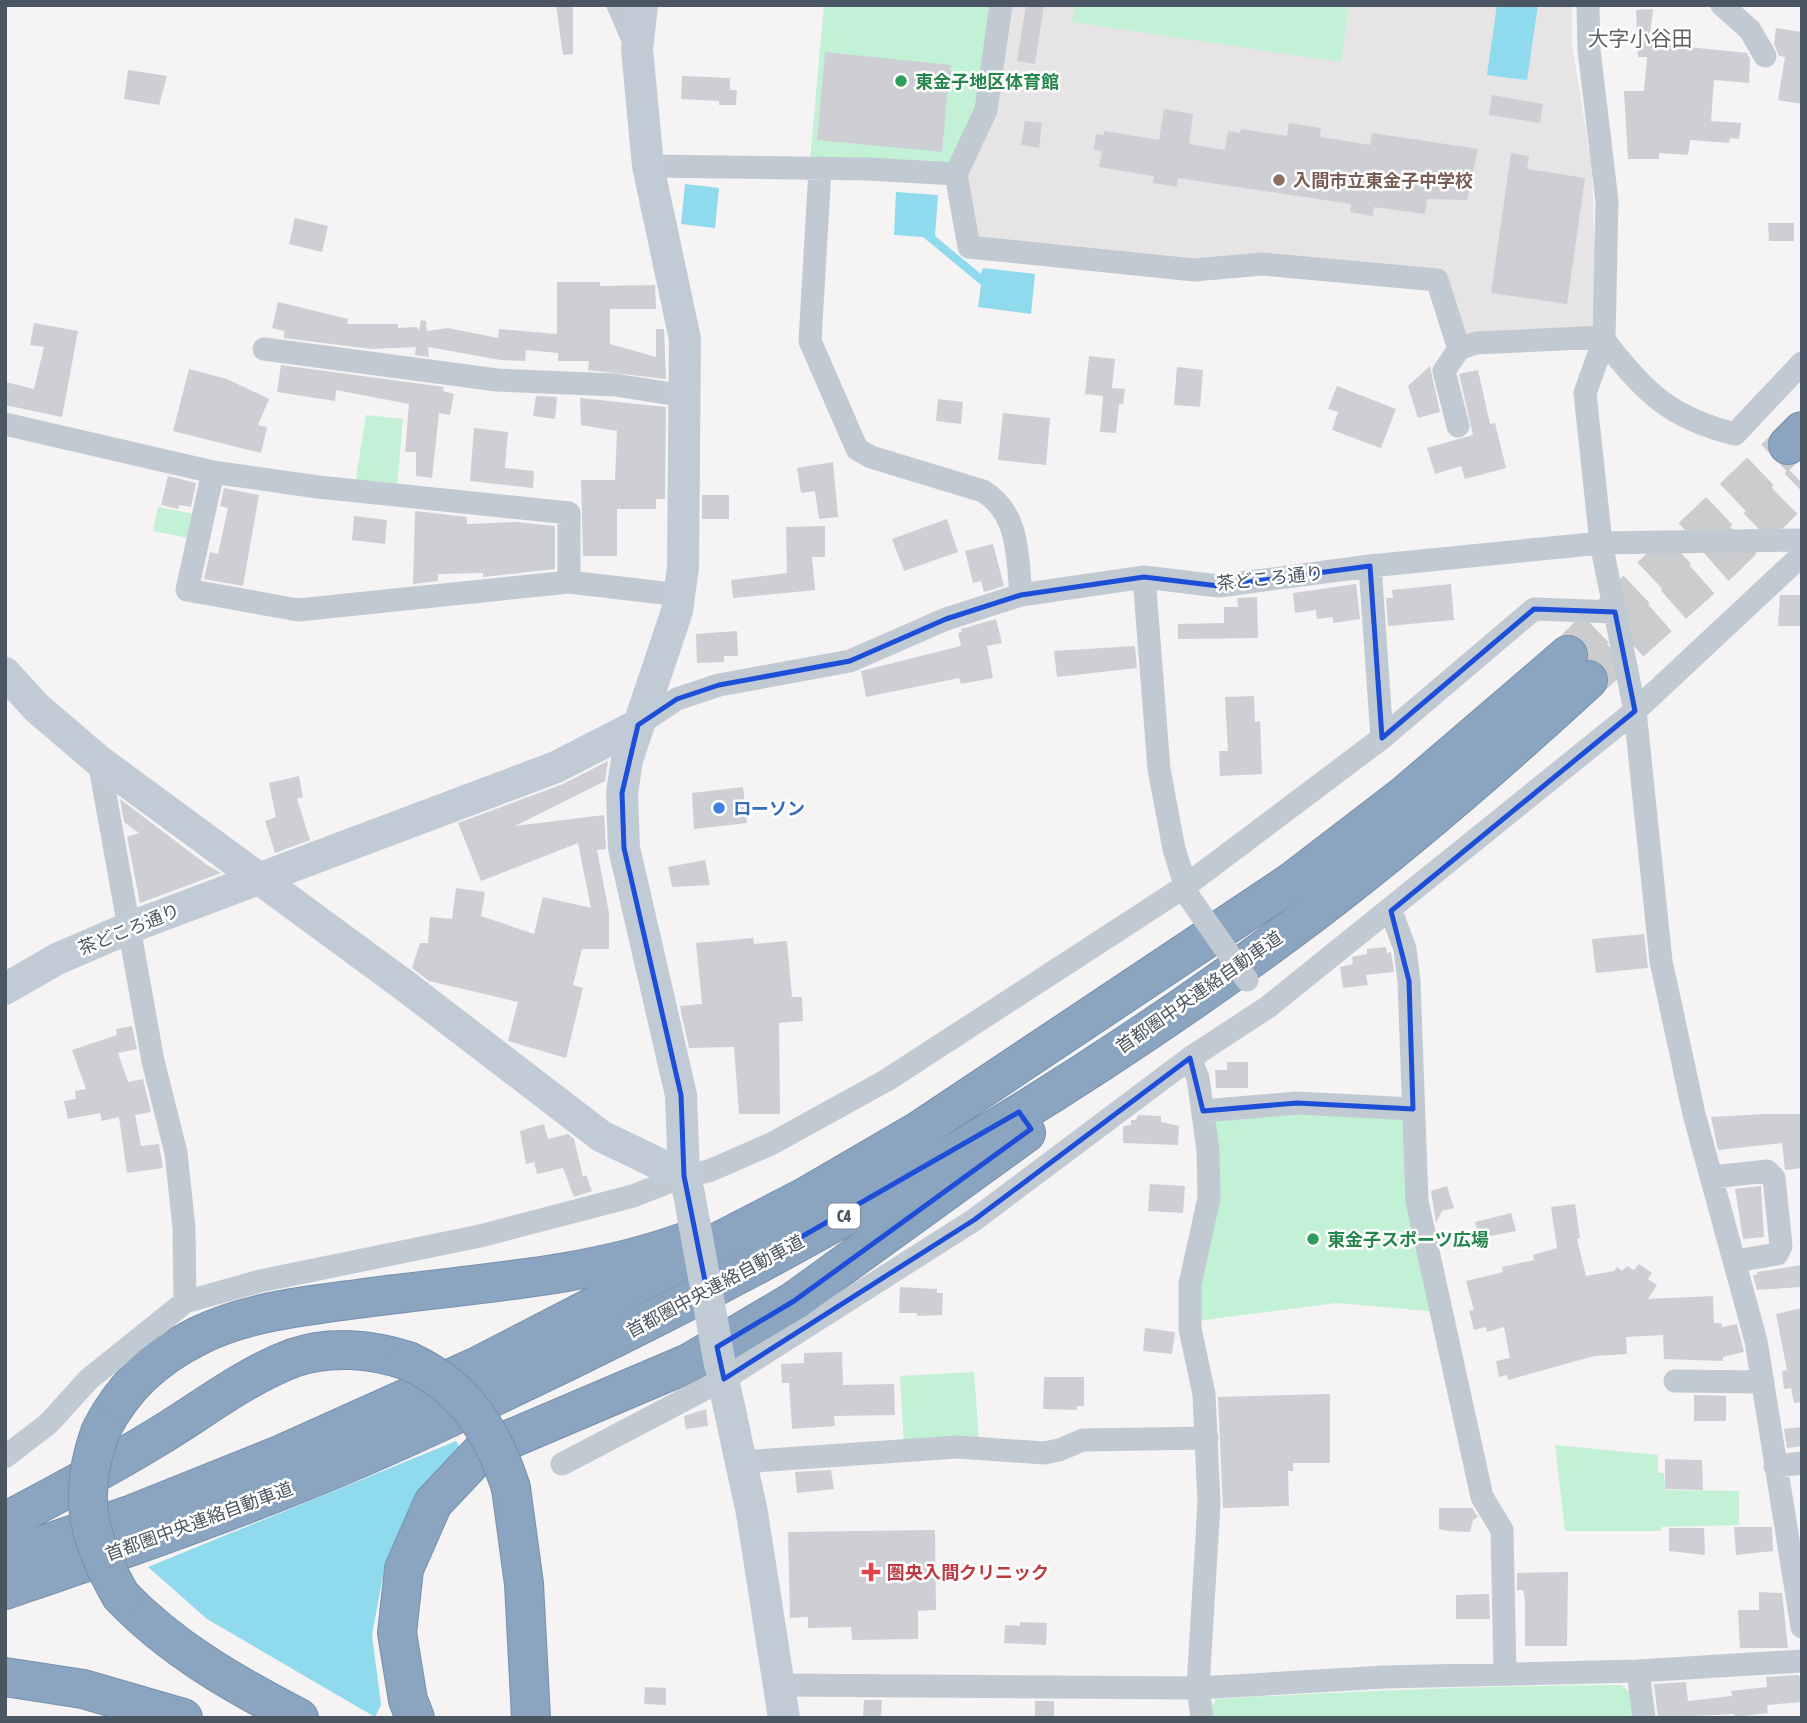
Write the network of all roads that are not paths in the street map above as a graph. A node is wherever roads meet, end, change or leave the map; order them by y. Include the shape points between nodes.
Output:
1 (618, 5) edge
2 (642, 5) edge
3 (1000, 5) edge
4 (1588, 5) edge
5 (1722, 5) edge
6 (637, 49) junction
7 (1765, 56) dead end
8 (648, 166) junction
9 (820, 170) junction
10 (956, 174) junction
11 (1604, 339) junction
12 (264, 349) dead end
13 (1459, 349) junction
14 (1802, 363) edge
15 (685, 396) junction
16 (5, 424) edge
17 (1458, 426) dead end
18 (213, 472) junction
19 (1802, 540) edge
20 (1601, 543) junction
21 (1802, 555) edge
22 (1370, 566) junction
23 (1144, 577) junction
24 (569, 582) junction
25 (680, 595) junction
26 (1021, 595) junction
27 (1615, 612) junction
28 (5, 673) edge
29 (1635, 711) junction
30 (638, 725) junction
31 (1382, 738) junction
32 (100, 761) junction
33 (258, 879) junction
34 (1187, 892) junction
35 (1391, 911) junction
36 (1314, 912) junction
37 (131, 927) junction
38 (5, 989) edge
39 (1268, 1007) junction
40 (1190, 1058) junction
41 (1413, 1109) junction
42 (1203, 1111) junction
43 (1713, 1177) junction
44 (686, 1185) junction
45 (805, 1197) junction
46 (1736, 1261) junction
47 (184, 1302) junction
48 (722, 1372) junction
49 (1675, 1381) dead end
50 (1763, 1382) junction
51 (1207, 1438) junction
52 (5, 1457) edge
53 (741, 1462) junction
54 (1802, 1463) edge
55 (562, 1464) dead end
56 (1775, 1466) junction
57 (5, 1522) edge
58 (5, 1558) edge
59 (5, 1590) edge
60 (1802, 1627) edge
61 (1802, 1661) edge
62 (1638, 1671) junction
63 (1506, 1674) junction
64 (5, 1677) edge
65 (780, 1685) junction
66 (1198, 1688) junction
67 (183, 1718) edge
68 (299, 1718) edge
69 (415, 1718) edge
70 (531, 1718) edge
71 (784, 1718) edge
72 (1202, 1718) edge
73 (1644, 1718) edge

1 - 6 street
2 - 6 street
3 - 10 street via 986,110
4 - 11 street via 1607,201
5 - 7 street via 1750,30
6 - 8 street
8 - 9 street
8 - 15 street via 680,306
9 - 10 street
9 - 26 street via 810,341 857,449 998,500 1015,536
10 - 13 street via 970,247 1194,270 1262,264 1437,280
11 - 13 street via 1476,343
11 - 14 street via 1633,378 1659,402 1705,426 1735,433
11 - 20 street via 1585,393
12 - 15 street via 497,380 615,384
13 - 17 street via 1444,371
15 - 25 street
16 - 18 street
18 - 24 street via 569,513
18 - 24 street via 187,590 298,610
19 - 20 street, 茶どころ通り
20 - 22 street, 茶どころ通り
20 - 27 street
21 - 29 street
22 - 23 street, 茶どころ通り via 1219,586
22 - 31 street
23 - 26 street, 茶どころ通り
23 - 34 street via 1159,769
24 - 25 street
25 - 30 street
26 - 30 street, 茶どころ通り via 946,619 850,661 719,685 687,696
27 - 29 street
27 - 31 street via 1534,609
28 - 32 street via 37,708
29 - 35 street
29 - 43 street via 1661,961 1694,1114
30 - 33 street, 茶どころ通り via 556,767
30 - 44 street via 622,793 624,848 681,1095
31 - 34 street
32 - 33 street
32 - 37 street
33 - 37 street, 茶どころ通り
33 - 44 street via 415,992 601,1136
34 - 39 street, bridge
34 - 44 street via 887,1080
35 - 39 street
35 - 41 street via 1405,948 1409,981
36 - 45 highway, 首都圏中央連絡自動車道 / C4 via 1517,745 1578,668 1290,883 931,1122
36 - 59 highway, 首都圏中央連絡自動車道 / C4 via 1059,1088 811,1235 659,1317 295,1485
36 - 69 highway via 968,1177 794,1301 689,1363 482,1451 432,1503 404,1569 397,1633
37 - 38 street, 茶どころ通り
37 - 47 street via 158,1082 176,1153 184,1228
39 - 40 street
40 - 42 street
40 - 48 street via 974,1220
41 - 42 street via 1297,1103
41 - 63 street via 1417,1200 1482,1497 1502,1530
42 - 51 street via 1209,1198 1190,1284 1190,1329 1204,1394
43 - 46 street
43 - 46 street via 1767,1171 1774,1178 1781,1245 1777,1254
44 - 47 street
44 - 48 street, bridge
45 - 58 highway, 首都圏中央連絡自動車道 / C4 via 478,1366 282,1454 130,1515
45 - 68 highway, bridge via 648,1254 579,1269 308,1305 257,1316 199,1336 135,1378 100,1430 86,1485 88,1521 103,1565 121,1596 152,1629 198,1662
46 - 50 street
47 - 52 street via 89,1379 48,1424
48 - 53 street
48 - 55 street
49 - 50 street
50 - 56 street
51 - 53 street via 1083,1440 1044,1452 957,1447
51 - 66 street via 1209,1503
53 - 65 street
54 - 56 street
56 - 60 street
57 - 70 highway, bridge via 294,1358 361,1350 408,1361 453,1388 478,1416 500,1454 511,1489 524,1584
61 - 62 street
62 - 63 street
62 - 73 street
63 - 66 street
64 - 67 highway via 83,1689
65 - 66 street
65 - 71 street
66 - 72 street

